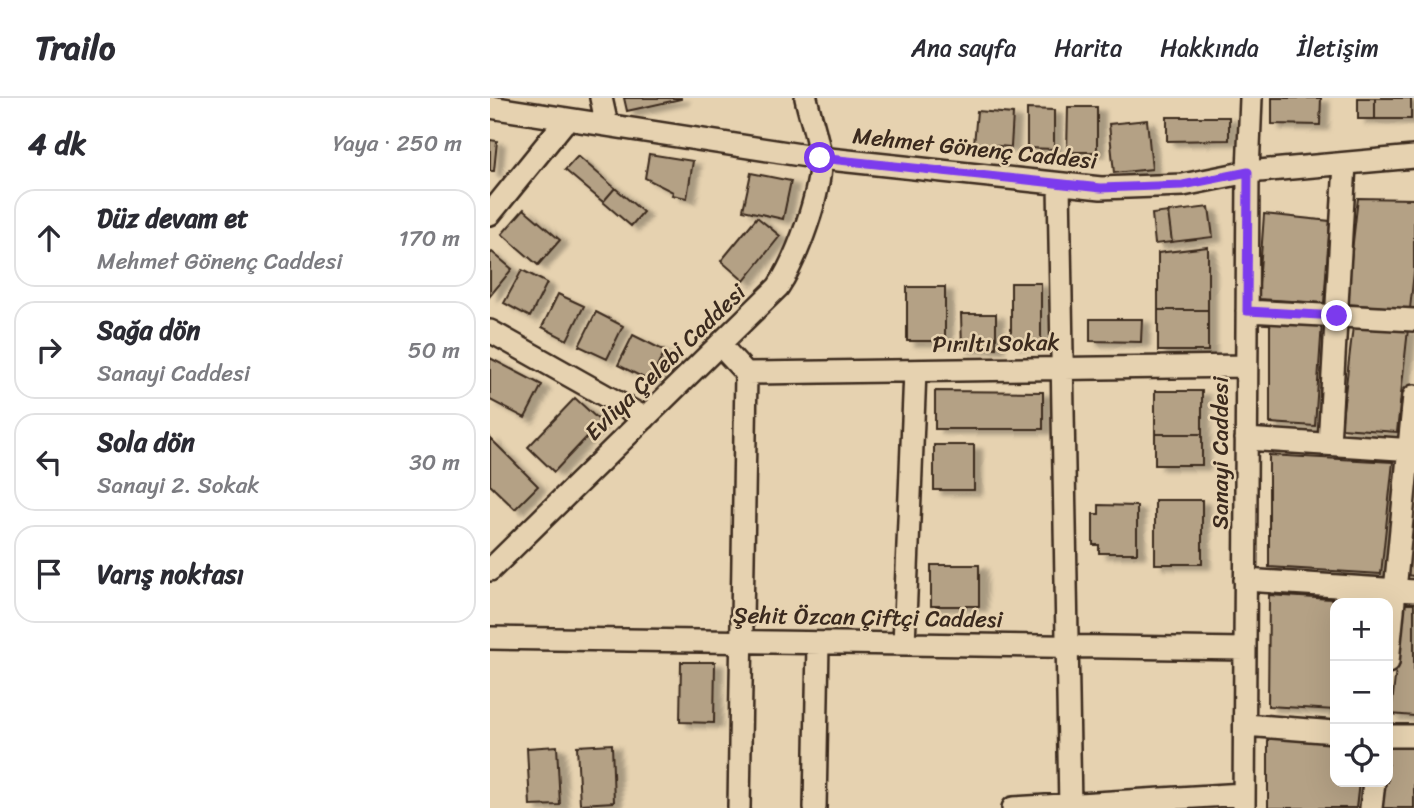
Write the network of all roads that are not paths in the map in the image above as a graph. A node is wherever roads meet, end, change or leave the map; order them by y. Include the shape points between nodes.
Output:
1 (601, 98) edge
2 (806, 98) edge
3 (1251, 98) edge
4 (490, 107) edge
5 (567, 119) junction
6 (607, 125) junction
7 (1414, 157) edge
8 (820, 158) junction
9 (1345, 164) junction
10 (1248, 172) junction
11 (1059, 184) junction
12 (490, 214) edge
13 (1247, 311) junction
14 (1337, 316) junction
15 (1414, 320) edge
16 (490, 331) edge
17 (720, 345) junction
18 (1246, 366) junction
19 (1062, 369) junction
20 (915, 371) junction
21 (746, 373) junction
22 (1414, 396) edge
23 (645, 418) junction
24 (1246, 439) junction
25 (1329, 444) junction
26 (1411, 449) edge
27 (490, 570) edge
28 (1245, 580) junction
29 (1404, 591) edge
30 (490, 638) edge
31 (741, 642) junction
32 (818, 643) junction
33 (904, 644) junction
34 (1067, 646) junction
35 (1245, 649) junction
36 (1388, 661) edge
37 (1245, 725) junction
38 (1330, 732) edge
39 (1393, 736) edge
40 (1414, 736) edge
41 (1373, 787) edge
42 (1244, 801) edge
43 (1070, 806) edge
44 (739, 808) edge
45 (816, 808) edge
46 (1013, 808) edge
47 (1371, 808) edge

1 - 6 street
2 - 8 street
3 - 10 street, Sanayi Caddesi
4 - 5 street, Mehmet Gönenç Caddesi
5 - 6 street, Mehmet Gönenç Caddesi
5 - 12 street
6 - 8 street, Mehmet Gönenç Caddesi
7 - 9 street, Mehmet Gönenç Caddesi
8 - 11 street, Mehmet Gönenç Caddesi
8 - 17 street, Evliya Çelebi Caddesi via 811,208 786,275
9 - 10 street, Mehmet Gönenç Caddesi
9 - 14 street
10 - 11 street, Mehmet Gönenç Caddesi via 1156,188
10 - 13 street, Sanayi Caddesi
11 - 19 street
13 - 14 street
13 - 18 street, Sanayi Caddesi
14 - 15 street
14 - 25 street
16 - 23 street
17 - 21 street
17 - 23 street, Evliya Çelebi Caddesi
18 - 19 street, Pırıltı Sokak
18 - 24 street, Sanayi Caddesi
19 - 20 street, Pırıltı Sokak
19 - 34 street
20 - 21 street, Pırıltı Sokak
20 - 33 street
21 - 31 street
22 - 26 street
23 - 27 street, Evliya Çelebi Caddesi
24 - 25 street
24 - 28 street, Sanayi Caddesi
25 - 26 street
26 - 29 street
28 - 29 street
28 - 35 street, Sanayi Caddesi
29 - 36 street
30 - 31 street, Şehit Özcan Çiftçi Caddesi
31 - 32 street, Şehit Özcan Çiftçi Caddesi
31 - 44 street
32 - 33 street, Şehit Özcan Çiftçi Caddesi
32 - 45 street
33 - 34 street, Şehit Özcan Çiftçi Caddesi
34 - 35 street, Şehit Özcan Çiftçi Caddesi
34 - 43 street
35 - 37 street, Sanayi Caddesi
37 - 38 street
37 - 42 street, Sanayi Caddesi
39 - 40 street
41 - 47 street
42 - 43 street
43 - 46 street

